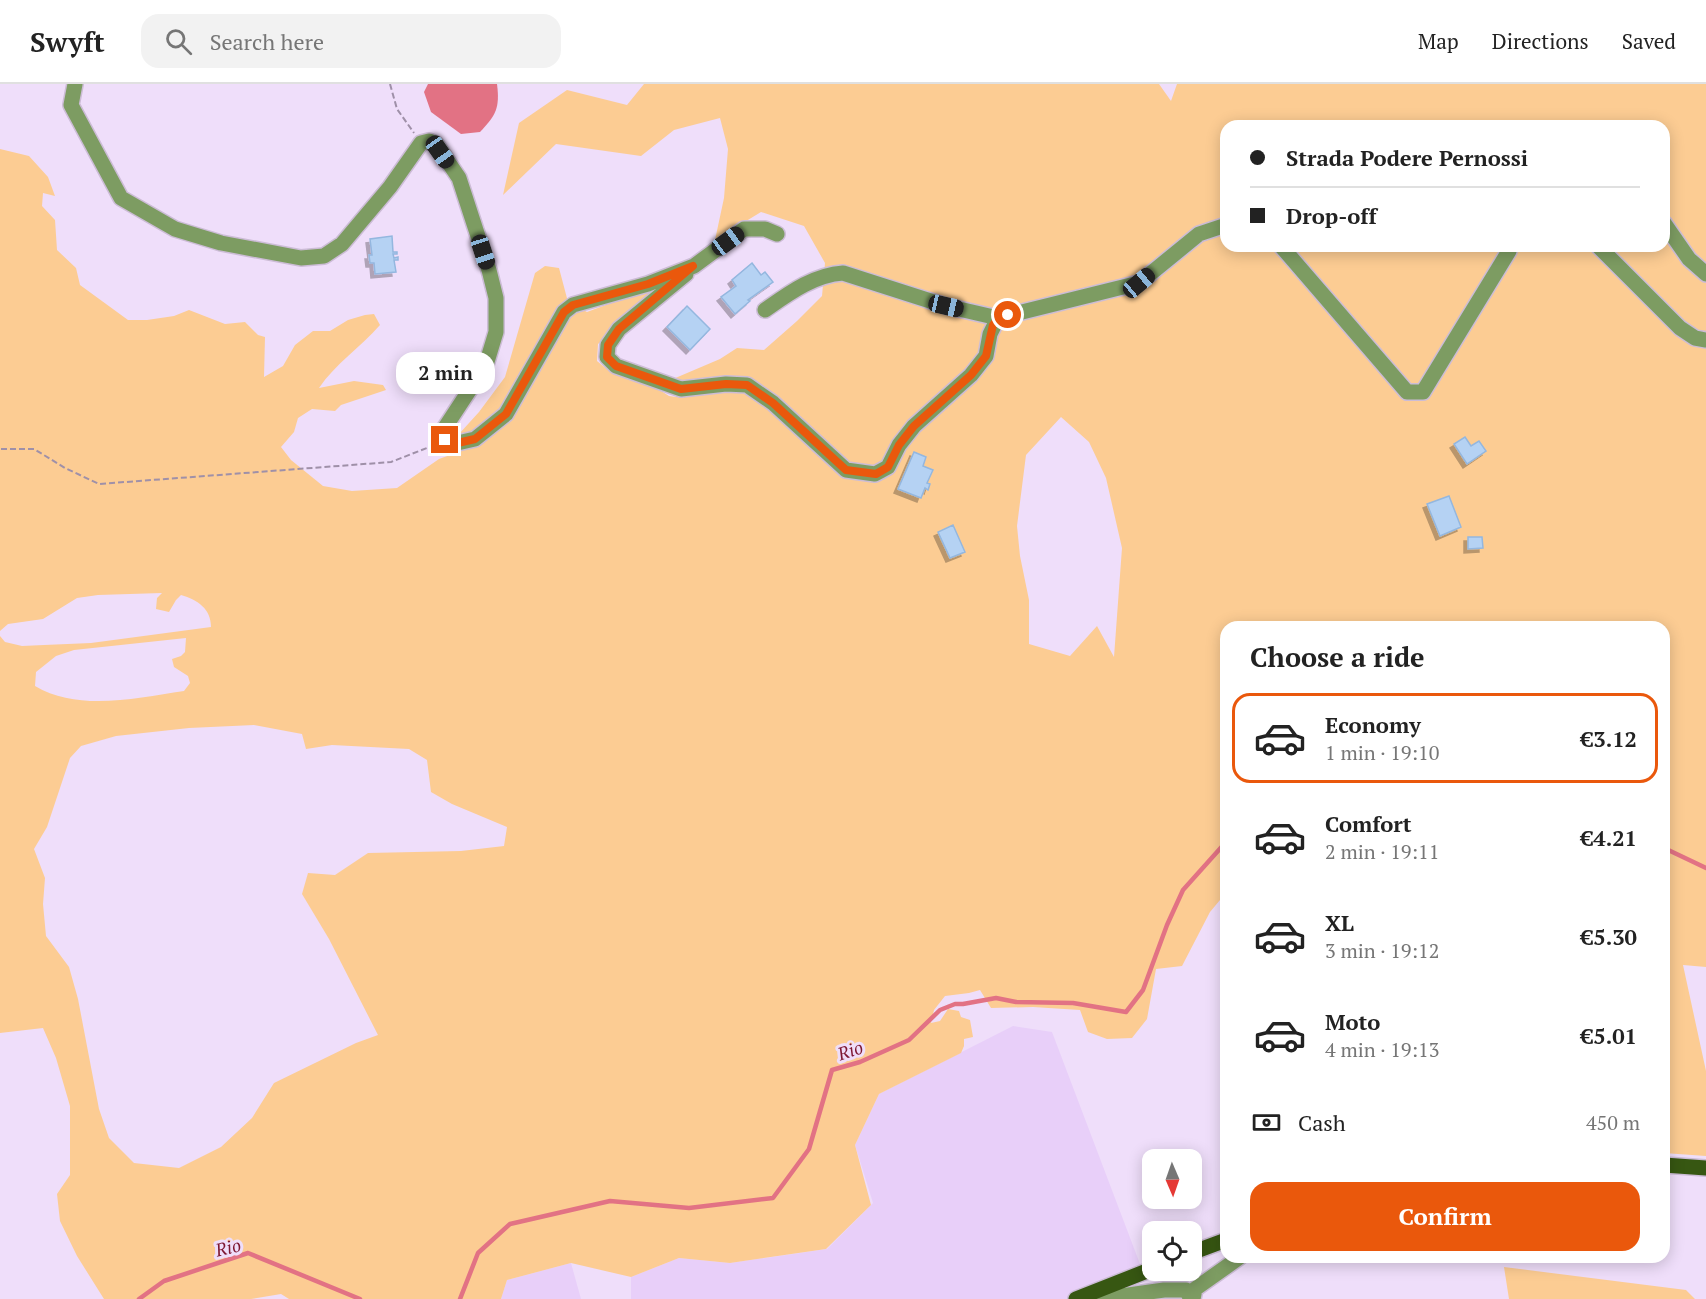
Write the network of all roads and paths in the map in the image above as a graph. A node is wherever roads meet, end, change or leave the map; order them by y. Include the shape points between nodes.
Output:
1 (75, 84) edge
2 (390, 84) edge
3 (420, 143) junction
4 (1220, 227) edge
5 (1670, 232) edge
6 (777, 234) dead end
7 (1286, 252) edge
8 (1508, 252) edge
9 (1604, 252) edge
10 (693, 266) junction
11 (1706, 274) edge
12 (765, 310) dead end
13 (998, 318) junction
14 (1706, 340) edge
15 (445, 440) junction
16 (1, 449) edge
17 (1670, 1165) edge
18 (1706, 1168) edge
19 (1220, 1242) edge
20 (1202, 1249) edge
21 (1232, 1263) edge
22 (1142, 1273) edge
23 (1076, 1299) edge
24 (1100, 1299) edge
25 (1192, 1299) edge

1 - 3 street via 71,105 121,198 175,229 221,243 301,258 324,256 362,228
2 - 3 path via 397,109
3 - 15 street via 436,144 459,178 496,298 496,332 486,365 444,429
4 - 13 street via 1199,234 1139,283
5 - 11 street via 1689,259
6 - 10 street via 765,229 744,229
7 - 8 street via 1407,392 1423,392
9 - 14 street via 1680,328
10 - 13 street via 619,329 608,345 607,357 616,366 681,389 747,385 773,403 846,470 876,474 888,467 914,426 971,375 986,356
10 - 15 street via 648,284 573,305 564,312 506,414 475,439 453,444
12 - 13 street via 794,290 830,274 843,273
15 - 16 path via 391,462 99,484 34,449
17 - 18 main road
19 - 20 main road
21 - 25 street via 1195,1289
22 - 23 main road
24 - 25 street via 1186,1290

